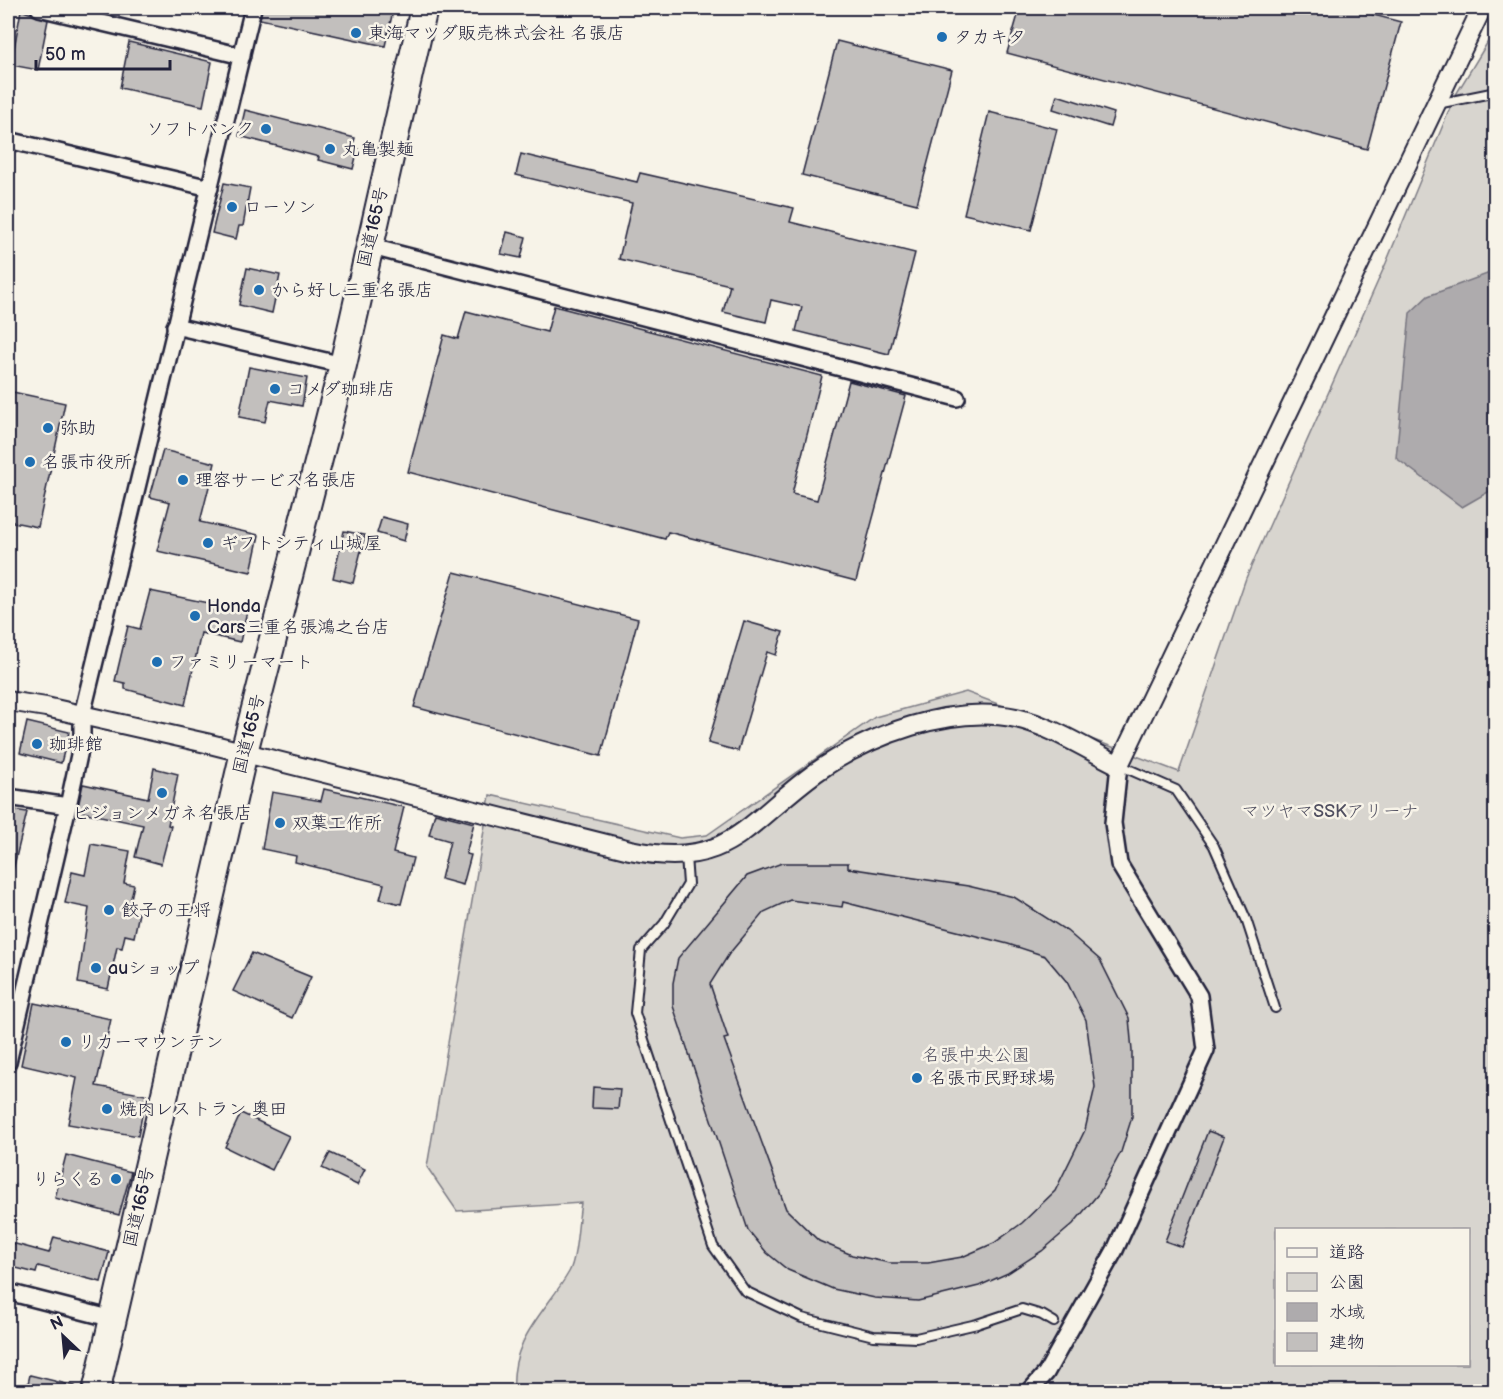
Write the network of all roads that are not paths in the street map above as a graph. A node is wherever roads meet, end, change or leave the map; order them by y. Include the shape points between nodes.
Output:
1 (39, 8) edge
2 (253, 8) edge
3 (424, 8) edge
4 (1482, 8) edge
5 (103, 14) edge
6 (242, 56) junction
7 (1496, 92) edge
8 (1436, 104) junction
9 (8, 140) edge
10 (210, 188) junction
11 (368, 246) junction
12 (175, 327) junction
13 (343, 366) junction
14 (957, 398) dead end
15 (8, 701) edge
16 (82, 715) junction
17 (244, 752) junction
18 (1119, 765) junction
19 (8, 797) edge
20 (68, 806) junction
21 (686, 856) junction
22 (1275, 1008) dead end
23 (8, 1062) edge
24 (8, 1292) edge
25 (113, 1319) junction
26 (1054, 1322) dead end
27 (96, 1392) edge
28 (1029, 1392) edge

1 - 5 street
2 - 6 street
3 - 11 highway, 国道165号
4 - 8 street
5 - 6 street
6 - 10 street
7 - 8 lane
8 - 18 street
9 - 10 street
10 - 12 street
11 - 13 highway, 国道165号
11 - 14 street
12 - 13 street
12 - 16 street
13 - 17 highway, 国道165号
15 - 16 street
16 - 17 street
16 - 20 street via 82,741
17 - 21 street via 630,850
17 - 25 highway, 国道165号
18 - 21 street via 1017,718 969,714 948,717 907,728 847,754 816,772 731,841
18 - 22 lane via 1176,790 1214,846 1246,919
18 - 28 street via 1113,824 1119,864 1199,996 1206,1050 1115,1250 1047,1373
19 - 20 street
20 - 23 street
21 - 26 lane via 688,884 664,924 641,950 635,1013 713,1246 738,1282 753,1296 802,1318 874,1336 916,1338 1022,1309
24 - 25 street
25 - 27 highway, 国道165号

